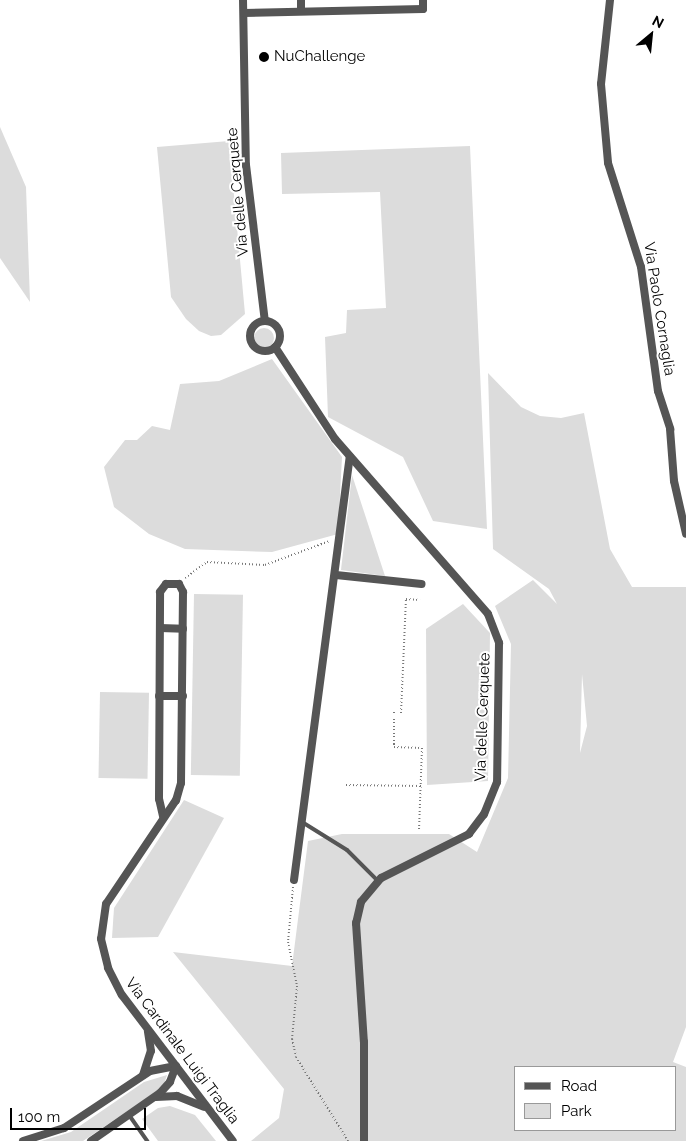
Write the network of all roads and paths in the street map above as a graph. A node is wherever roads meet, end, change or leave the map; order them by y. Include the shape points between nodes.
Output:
1 (243, 0) edge
2 (301, 0) edge
3 (423, 0) edge
4 (610, 0) edge
5 (301, 11) junction
6 (244, 13) junction
7 (264, 321) junction
8 (275, 346) junction
9 (350, 457) junction
10 (686, 534) edge
11 (342, 535) junction
12 (336, 575) junction
13 (179, 584) junction
14 (422, 584) dead end
15 (420, 600) dead end
16 (160, 628) junction
17 (183, 628) junction
18 (159, 696) junction
19 (183, 696) junction
20 (394, 712) dead end
21 (401, 713) dead end
22 (346, 785) dead end
23 (421, 786) junction
24 (163, 816) junction
25 (302, 822) junction
26 (419, 831) dead end
27 (294, 880) joint
28 (378, 881) junction
29 (147, 1028) junction
30 (176, 1066) junction
31 (143, 1075) junction
32 (154, 1098) junction
33 (208, 1108) junction
34 (128, 1115) junction
35 (23, 1141) edge
36 (91, 1141) edge
37 (147, 1141) edge
38 (233, 1141) edge
39 (348, 1141) edge
40 (364, 1141) edge

1 - 6 street, Via delle Cerquete
2 - 5 street
3 - 5 street via 424,9
4 - 10 street, Via Paolo Cornaglia via 601,84 608,163 642,267 658,391 670,429 674,481
5 - 6 street
6 - 7 street, Via delle Cerquete via 246,165
7 - 8 street via 279,330
7 - 8 street via 254,325 250,342 264,351
8 - 9 street, Via delle Cerquete
9 - 11 street
9 - 28 street, Via delle Cerquete via 488,614 500,643 498,782 484,814 469,834 400,866
11 - 12 street
11 - 13 path via 265,566 207,562
12 - 14 street
12 - 25 street
13 - 16 street via 166,584 160,592
13 - 17 street, Via Cardinale Luigi Traglia via 183,592
15 - 21 path via 409,599
16 - 17 street
16 - 18 street
17 - 19 street, Via Cardinale Luigi Traglia
18 - 19 street
18 - 24 street via 159,798
19 - 24 street, Via Cardinale Luigi Traglia via 181,783 176,800
20 - 23 path via 394,746 422,748
22 - 23 path
23 - 26 path
24 - 29 street, Via Cardinale Luigi Traglia via 116,886 106,904 101,924 108,968 122,995
25 - 27 street
25 - 28 lane via 347,850
27 - 39 path via 288,942 297,986 292,1039 296,1057
28 - 40 street, Via delle Cerquete via 361,902 356,923 364,1042
29 - 30 street, Via Cardinale Luigi Traglia
29 - 31 street via 151,1052
30 - 31 street via 155,1068
30 - 32 street via 170,1082
30 - 33 street, Via Cardinale Luigi Traglia
31 - 35 street via 64,1128
32 - 33 street via 177,1096
32 - 34 street
33 - 38 street, Via Cardinale Luigi Traglia
34 - 36 street
34 - 37 lane

